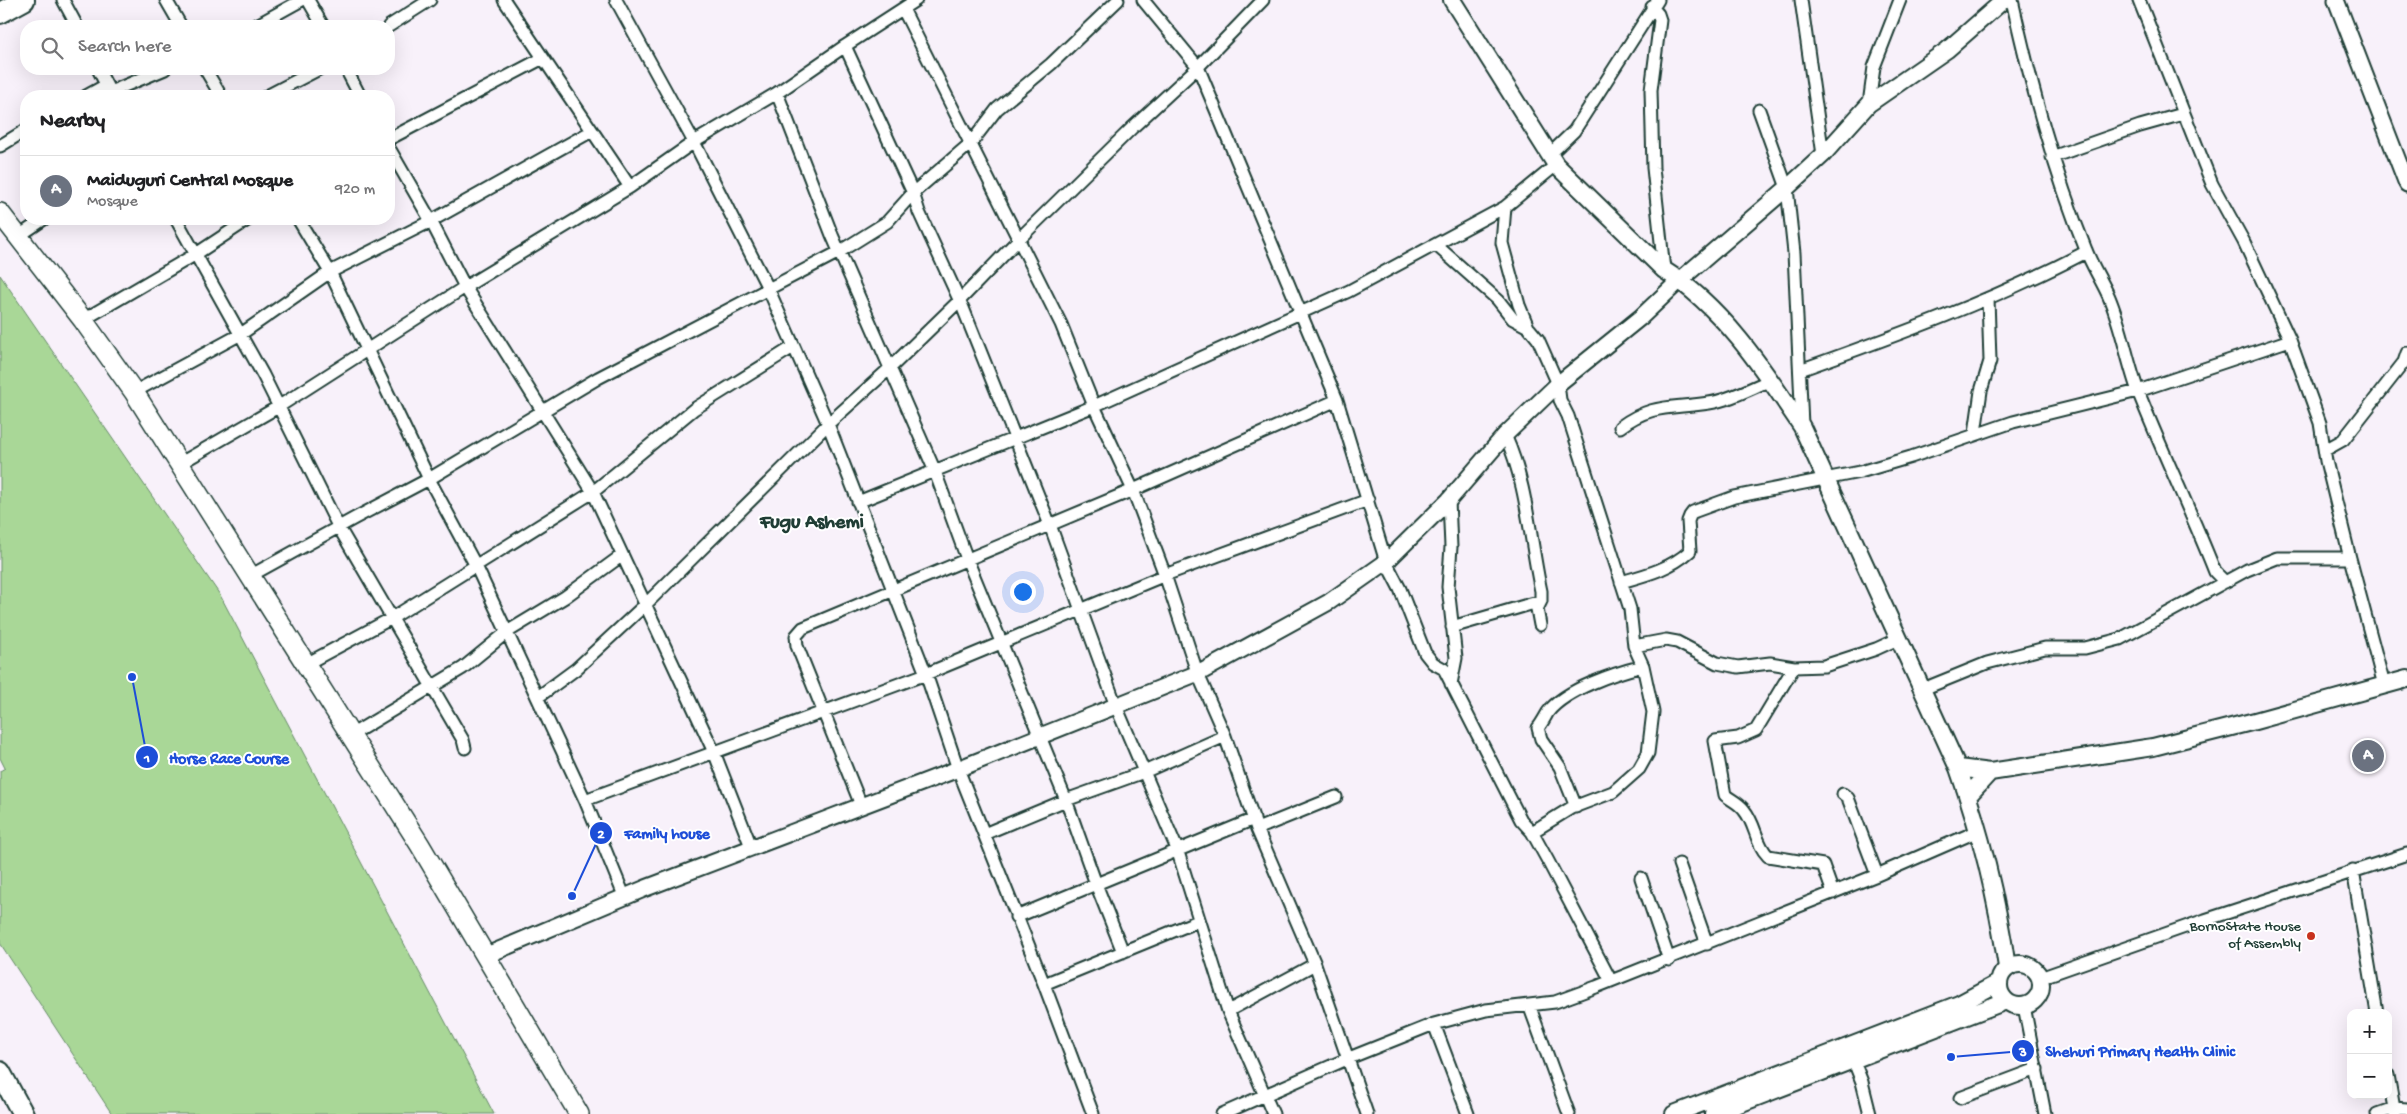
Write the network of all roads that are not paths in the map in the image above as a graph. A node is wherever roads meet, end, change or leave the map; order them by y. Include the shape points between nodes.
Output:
1 (24, 0) edge
2 (63, 0) edge
3 (166, 0) edge
4 (302, 0) edge
5 (308, 0) edge
6 (430, 0) edge
7 (504, 0) edge
8 (616, 0) edge
9 (916, 0) edge
10 (1118, 0) edge
11 (1143, 0) edge
12 (1263, 0) edge
13 (1452, 0) edge
14 (1801, 0) edge
15 (1900, 0) edge
16 (2004, 0) edge
17 (2012, 0) edge
18 (2139, 0) edge
19 (2338, 1) edge
20 (1655, 4) edge
21 (903, 9) junction
22 (0, 13) edge
23 (73, 20) edge
24 (177, 20) edge
25 (266, 20) edge
26 (319, 20) edge
27 (395, 22) edge
28 (845, 46) junction
29 (543, 58) junction
30 (1198, 67) junction
31 (101, 75) edge
32 (150, 75) edge
33 (209, 75) edge
34 (307, 75) edge
35 (349, 75) edge
36 (109, 90) edge
37 (112, 90) edge
38 (217, 90) edge
39 (279, 90) edge
40 (357, 90) edge
41 (777, 93) junction
42 (1869, 104) junction
43 (1759, 110) dead end
44 (2183, 114) junction
45 (592, 131) junction
46 (20, 134) edge
47 (395, 136) edge
48 (694, 142) junction
49 (971, 143) junction
50 (0, 146) edge
51 (1823, 155) junction
52 (2052, 157) junction
53 (395, 158) edge
54 (1552, 160) junction
55 (2407, 184) edge
56 (630, 187) junction
57 (1787, 188) junction
58 (913, 193) junction
59 (1505, 207) junction
60 (0, 213) edge
61 (431, 221) junction
62 (35, 225) edge
63 (179, 225) edge
64 (240, 225) edge
65 (302, 225) edge
66 (0, 231) edge
67 (19, 236) junction
68 (1019, 239) junction
69 (1436, 246) junction
70 (839, 252) junction
71 (2086, 252) junction
72 (196, 254) junction
73 (1664, 270) junction
74 (330, 272) junction
75 (1680, 280) junction
76 (465, 287) junction
77 (768, 288) junction
78 (1988, 298) junction
79 (960, 301) junction
80 (1299, 313) junction
81 (83, 320) junction
82 (1528, 326) junction
83 (240, 334) junction
84 (2290, 340) junction
85 (793, 347) junction
86 (366, 350) junction
87 (2407, 353) edge
88 (889, 369) junction
89 (1800, 370) junction
90 (1771, 380) junction
91 (1558, 384) junction
92 (2138, 391) junction
93 (134, 392) junction
94 (1337, 400) junction
95 (1094, 406) junction
96 (278, 407) junction
97 (541, 411) junction
98 (828, 424) junction
99 (1620, 427) dead end
100 (1802, 427) junction
101 (1975, 433) junction
102 (1505, 435) junction
103 (1015, 439) junction
104 (2325, 450) junction
105 (179, 464) junction
106 (934, 469) junction
107 (1826, 477) junction
108 (429, 479) junction
109 (1132, 490) junction
110 (592, 492) junction
111 (1368, 500) junction
112 (1449, 500) junction
113 (858, 502) junction
114 (1050, 525) junction
115 (338, 526) junction
116 (621, 556) junction
117 (2350, 558) junction
118 (968, 559) junction
119 (1386, 562) junction
120 (476, 566) junction
121 (1165, 575) junction
122 (250, 576) junction
123 (1621, 582) junction
124 (2225, 582) junction
125 (893, 589) junction
126 (1541, 601) junction
127 (646, 604) junction
128 (1080, 610) junction
129 (392, 618) junction
130 (1540, 626) dead end
131 (1452, 627) junction
132 (507, 632) junction
133 (1900, 638) junction
134 (1001, 642) junction
135 (1634, 646) junction
136 (306, 664) junction
137 (1643, 666) junction
138 (1794, 666) junction
139 (1197, 672) junction
140 (926, 674) junction
141 (2407, 679) edge
142 (1451, 684) junction
143 (2384, 685) junction
144 (433, 686) junction
145 (1923, 690) junction
146 (538, 698) junction
147 (1116, 706) junction
148 (825, 712) junction
149 (351, 735) junction
150 (1039, 736) junction
151 (1225, 736) junction
152 (465, 748) dead end
153 (714, 752) junction
154 (1958, 768) junction
155 (958, 769) junction
156 (1144, 772) junction
157 (1990, 772) junction
158 (1843, 794) dead end
159 (1968, 796) junction
160 (1336, 797) dead end
161 (585, 800) junction
162 (1066, 800) junction
163 (861, 805) junction
164 (1576, 807) junction
165 (1256, 824) junction
166 (1978, 831) junction
167 (1532, 832) junction
168 (984, 834) junction
169 (752, 849) junction
170 (1177, 849) junction
171 (2407, 854) edge
172 (1679, 864) dead end
173 (2353, 870) junction
174 (1877, 875) junction
175 (1642, 878) dead end
176 (1096, 884) junction
177 (1833, 893) junction
178 (625, 898) junction
179 (1016, 916) junction
180 (1198, 921) junction
181 (1707, 944) junction
182 (1123, 952) junction
183 (487, 955) junction
184 (1669, 960) junction
185 (1315, 964) junction
186 (2015, 965) junction
187 (2040, 978) junction
188 (1611, 981) junction
189 (1998, 983) junction
190 (1044, 984) junction
191 (2006, 1001) junction
192 (1529, 1005) junction
193 (2024, 1006) junction
194 (2376, 1009) edge
195 (1228, 1011) junction
196 (1434, 1024) junction
197 (1349, 1058) junction
198 (1853, 1059) junction
199 (2037, 1069) junction
200 (0, 1072) edge
201 (1266, 1096) junction
202 (2392, 1096) edge
203 (1960, 1098) dead end
204 (0, 1101) edge
205 (2407, 1108) edge
206 (2395, 1111) edge
207 (8, 1114) edge
208 (23, 1114) edge
209 (567, 1114) edge
210 (579, 1114) edge
211 (1093, 1114) edge
212 (1222, 1114) edge
213 (1273, 1114) edge
214 (1367, 1114) edge
215 (1468, 1114) edge
216 (1569, 1114) edge
217 (1674, 1114) edge
218 (1713, 1114) edge
219 (1870, 1114) edge
220 (2045, 1114) edge
221 (2377, 1114) edge

1 - 22 highway
2 - 23 street
3 - 24 street
4 - 25 street
5 - 26 street
6 - 27 street
7 - 29 street
8 - 48 street
9 - 21 street
10 - 49 street via 1051,64 997,109
11 - 30 street
12 - 30 street
13 - 54 main road
14 - 51 street
15 - 42 street via 1874,67
16 - 42 street via 1947,50
17 - 52 street via 2033,94
18 - 44 street
19 - 55 street
20 - 54 street
20 - 73 street via 1660,20 1651,90 1653,168
21 - 28 street
21 - 49 street
28 - 41 street
28 - 58 street
29 - 45 street
29 - 47 street
30 - 68 street
30 - 80 street
31 - 36 street
32 - 37 street
33 - 38 street
34 - 39 street
35 - 40 street
41 - 48 street
41 - 70 street
42 - 51 street
43 - 57 street
44 - 52 street
44 - 84 street via 2212,184 2244,242
45 - 56 street
45 - 61 street
46 - 50 street
48 - 56 street
48 - 77 street
49 - 58 street
49 - 68 street
51 - 57 street
52 - 71 street
53 - 61 street
54 - 59 street
54 - 73 main road
56 - 76 street
57 - 75 street
57 - 89 street
58 - 70 street via 887,222
58 - 79 street via 918,212
59 - 69 street
59 - 82 street via 1502,242 1518,305
60 - 67 main road
61 - 74 street
61 - 76 street
62 - 67 street
63 - 72 street
64 - 72 street
65 - 74 street
66 - 209 main road via 91,350 173,475 428,878
67 - 81 main road
68 - 79 street
68 - 95 street via 1061,324
69 - 80 street
69 - 82 street via 1498,300 1513,319
70 - 77 street
70 - 88 street
71 - 78 street
71 - 92 street via 2109,297
72 - 81 street
72 - 83 street
73 - 75 main road
74 - 83 street
74 - 86 street
75 - 90 main road via 1722,319
75 - 91 street via 1641,317
76 - 86 street
76 - 97 street
77 - 85 street
77 - 97 street
78 - 89 street via 1941,319
78 - 101 street via 1990,362 1980,391
79 - 88 street
79 - 103 street
80 - 94 street
80 - 95 street
81 - 93 main road
82 - 91 street via 1538,339
83 - 93 street
83 - 96 street
84 - 92 street
84 - 104 street via 2320,423
85 - 98 street
85 - 110 street via 694,409
86 - 96 street
86 - 108 street
87 - 104 street via 2404,362 2343,440
88 - 98 street
88 - 106 street
89 - 100 street
90 - 99 street via 1709,403 1637,414
90 - 100 main road
91 - 102 street
91 - 123 street via 1560,400 1568,416
92 - 101 street
92 - 124 street via 2215,572
93 - 105 main road
94 - 109 street
94 - 111 street
95 - 103 street
95 - 109 street
96 - 105 street
96 - 115 street
97 - 108 street
97 - 110 street
98 - 113 street
98 - 127 street
100 - 107 main road
101 - 107 street via 1911,457 1860,472
102 - 112 street
102 - 126 street via 1531,530
103 - 106 street
103 - 114 street
104 - 117 street
105 - 122 main road
106 - 113 street
106 - 118 street
107 - 123 street via 1734,497 1693,512 1688,521 1690,551 1671,565
107 - 133 main road
108 - 115 street
108 - 120 street
109 - 114 street
109 - 121 street
110 - 116 street
110 - 120 street
111 - 119 street
111 - 121 street
112 - 119 street
112 - 131 street via 1451,547 1448,587
113 - 125 street
114 - 118 street
114 - 128 street
115 - 122 street
115 - 129 street
116 - 127 street
116 - 132 street via 565,597
117 - 124 street via 2277,558
117 - 143 street
118 - 125 street
118 - 134 street
119 - 139 street via 1329,602
119 - 142 street via 1400,588 1425,653 1444,669
120 - 129 street
120 - 132 street
121 - 128 street
121 - 139 street
122 - 136 main road
123 - 135 street via 1630,608
124 - 145 street via 2120,639 2085,648 2045,648 1987,663
125 - 140 street
125 - 148 street via 803,628 796,636 797,646
126 - 130 street via 1537,609
126 - 131 street
127 - 146 street via 576,669
127 - 153 street
128 - 134 street
128 - 147 street
129 - 136 street
129 - 144 street
131 - 142 street via 1456,658
132 - 144 street via 463,668
132 - 146 street
133 - 138 street via 1824,666
133 - 145 main road
134 - 140 street
134 - 150 street
135 - 137 street
135 - 138 street via 1671,641 1717,664
136 - 149 main road
137 - 164 street via 1653,712 1648,753 1639,769 1613,792
137 - 164 street via 1595,681 1567,697 1549,711 1538,728 1541,739 1560,767
138 - 177 street via 1756,730 1738,738 1715,742 1725,795 1744,809 1762,851 1768,856 1823,865
139 - 147 street
139 - 151 street
140 - 148 street
140 - 155 street
141 - 143 main road
142 - 167 street via 1521,820
143 - 157 main road via 2153,747
144 - 149 street
144 - 152 street
145 - 154 main road
146 - 161 street
147 - 150 street
147 - 156 street
148 - 153 street
148 - 163 street
149 - 183 main road
150 - 155 street
150 - 162 street
151 - 156 street
151 - 165 street
153 - 161 street
153 - 169 street
154 - 157 main road
154 - 159 main road
155 - 163 street
155 - 168 street
156 - 162 street
156 - 170 street
157 - 159 main road
158 - 174 street via 1848,798
159 - 166 main road
160 - 165 street
161 - 178 street
162 - 168 street
162 - 176 street
163 - 169 street
164 - 167 street
165 - 170 street
165 - 185 street
166 - 174 street
166 - 186 main road
167 - 188 street
168 - 179 street
169 - 178 street
170 - 176 street
170 - 180 street
171 - 173 street
172 - 181 street
173 - 187 street
173 - 194 street
174 - 177 street
175 - 184 street
176 - 179 street
176 - 182 street
177 - 181 street
178 - 183 street
179 - 190 street
180 - 182 street
180 - 195 street
181 - 184 street
182 - 190 street
183 - 210 main road
184 - 188 street
185 - 195 street
185 - 197 street
186 - 187 main road via 2034,968
186 - 189 main road via 2003,972
187 - 193 main road via 2038,996
188 - 192 street via 1555,1002
189 - 191 main road via 2001,996
189 - 217 main road via 1952,1007
190 - 211 street
191 - 193 main road
191 - 198 main road
192 - 196 street via 1486,1010
192 - 216 street
193 - 199 street
195 - 201 street
196 - 197 street
196 - 215 street
197 - 201 street
197 - 214 street
198 - 218 main road
198 - 219 street
199 - 203 street
199 - 220 street
200 - 208 highway
201 - 212 street
201 - 213 street
202 - 206 street
204 - 207 highway
205 - 206 street
206 - 221 street

